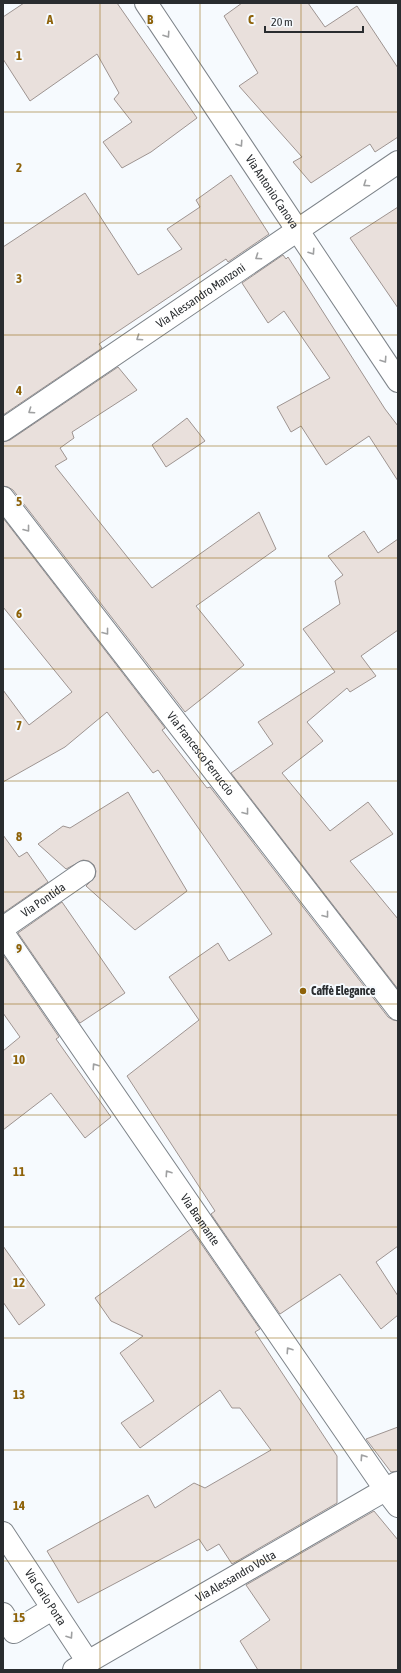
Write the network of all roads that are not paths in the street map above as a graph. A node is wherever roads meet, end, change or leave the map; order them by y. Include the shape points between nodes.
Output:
1 (146, 3) edge
2 (398, 162) edge
3 (298, 230) junction
4 (398, 381) edge
5 (3, 430) edge
6 (3, 498) edge
7 (84, 872) dead end
8 (3, 928) edge
9 (3, 932) edge
10 (398, 1009) edge
11 (391, 1486) edge
12 (398, 1506) edge
13 (3, 1533) edge
14 (52, 1609) junction
15 (3, 1614) edge
16 (81, 1666) edge

1 -> 3 street, Via Antonio Canova
2 -> 3 street, Via Alessandro Manzoni
3 -> 4 street, Via Antonio Canova
3 -> 5 street, Via Alessandro Manzoni
6 -> 10 street, Via Francesco Ferruccio
7 - 8 street, Via Pontida
11 -> 9 street, Via Bramante
11 - 12 street, Via Bramante
11 - 16 street, Via Alessandro Volta
13 - 14 street, Via Carlo Porta
14 - 15 street via 14,1632
14 -> 16 street, Via Carlo Porta

